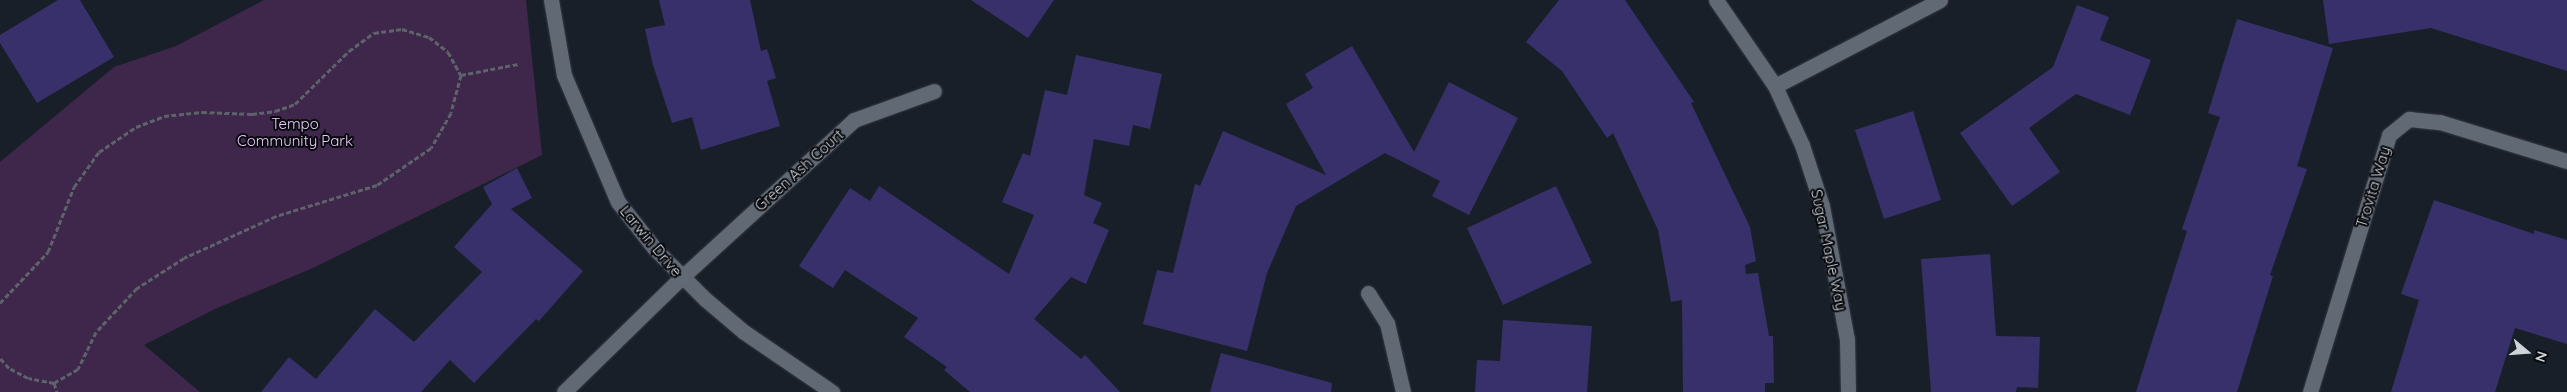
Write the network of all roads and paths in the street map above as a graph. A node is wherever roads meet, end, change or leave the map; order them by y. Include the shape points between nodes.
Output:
1 (551, 0) edge
2 (1716, 0) edge
3 (1940, 0) edge
4 (518, 64) dead end
5 (461, 75) junction
6 (1775, 86) junction
7 (934, 90) dead end
8 (2567, 162) edge
9 (681, 278) junction
10 (1368, 293) dead end
11 (0, 303) edge
12 (0, 358) edge
13 (54, 383) junction
14 (57, 392) edge
15 (564, 392) edge
16 (832, 392) edge
17 (1403, 392) edge
18 (1848, 392) edge
19 (2310, 392) edge

1 - 9 street, Larwin Drive via 564,75 618,202
2 - 6 street, Sugar Maple Way
3 - 6 street
4 - 5 path
5 - 11 path via 448,52 429,37 402,29 374,33 288,106 252,114 202,112 164,116 136,127 99,152 74,186 48,252
5 - 13 path via 451,113 431,148 377,185 276,216 184,258 137,288 96,332 78,369
6 - 18 street, Sugar Maple Way via 1802,145 1822,206 1847,339
7 - 9 street, Green Ash Court via 854,120
8 - 19 street, Trovita Way via 2440,122 2409,119 2388,135
9 - 15 street, Green Ash Court
9 - 16 street, Larwin Drive via 744,332
10 - 17 street via 1386,323
12 - 13 path via 9,368 28,378
13 - 14 path

